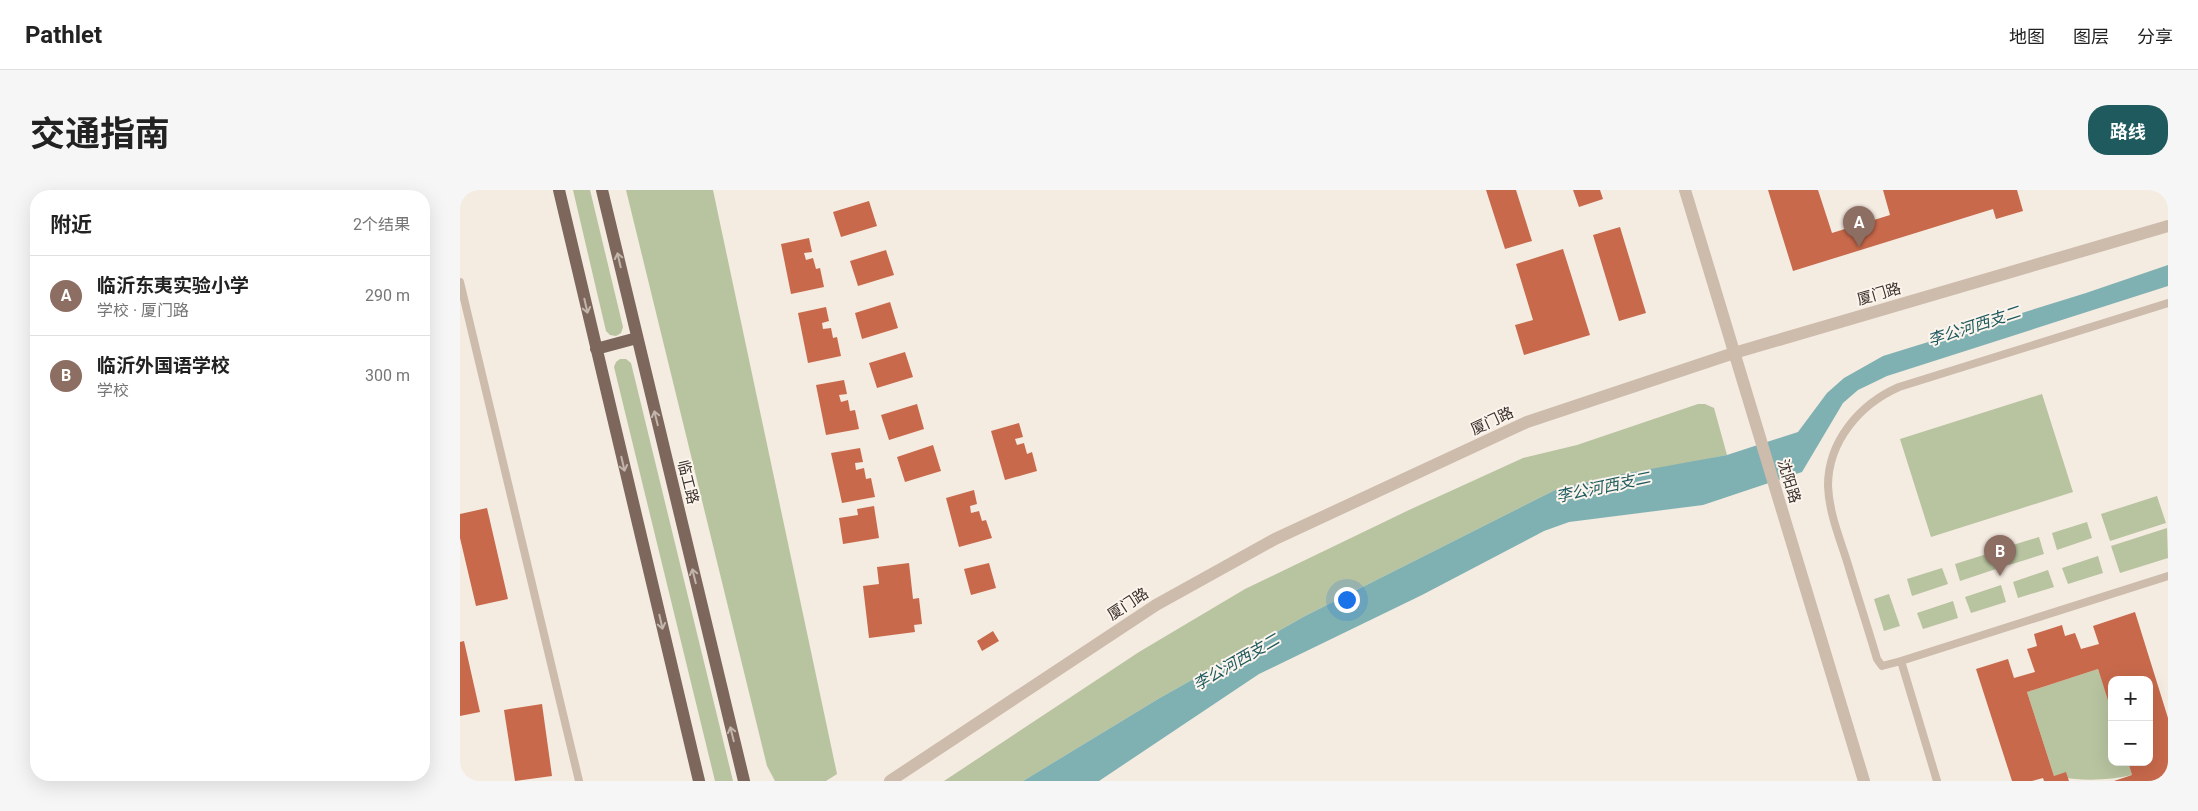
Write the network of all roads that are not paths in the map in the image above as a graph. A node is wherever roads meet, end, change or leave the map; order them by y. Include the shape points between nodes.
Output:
1 (559, 190) edge
2 (602, 190) edge
3 (1684, 190) edge
4 (2168, 226) edge
5 (460, 282) edge
6 (2168, 303) edge
7 (637, 338) junction
8 (596, 348) junction
9 (1734, 353) junction
10 (2168, 576) edge
11 (1900, 662) junction
12 (579, 781) edge
13 (699, 781) edge
14 (744, 781) edge
15 (890, 781) edge
16 (1864, 781) edge
17 (1937, 781) edge

1 -> 8 main road
7 -> 2 main road, 临工路
3 - 9 street, 沈阳路
4 - 9 street, 厦门路
5 - 12 lane
6 - 11 lane via 1899,387 1881,395 1851,422 1831,463 1828,486 1832,515 1877,659 1882,666
7 - 8 main road
14 -> 7 main road, 临工路
8 -> 13 main road
9 - 15 street, 厦门路 via 1526,422 1275,539 1156,604
9 - 16 street, 沈阳路
10 - 11 lane
11 - 17 lane

